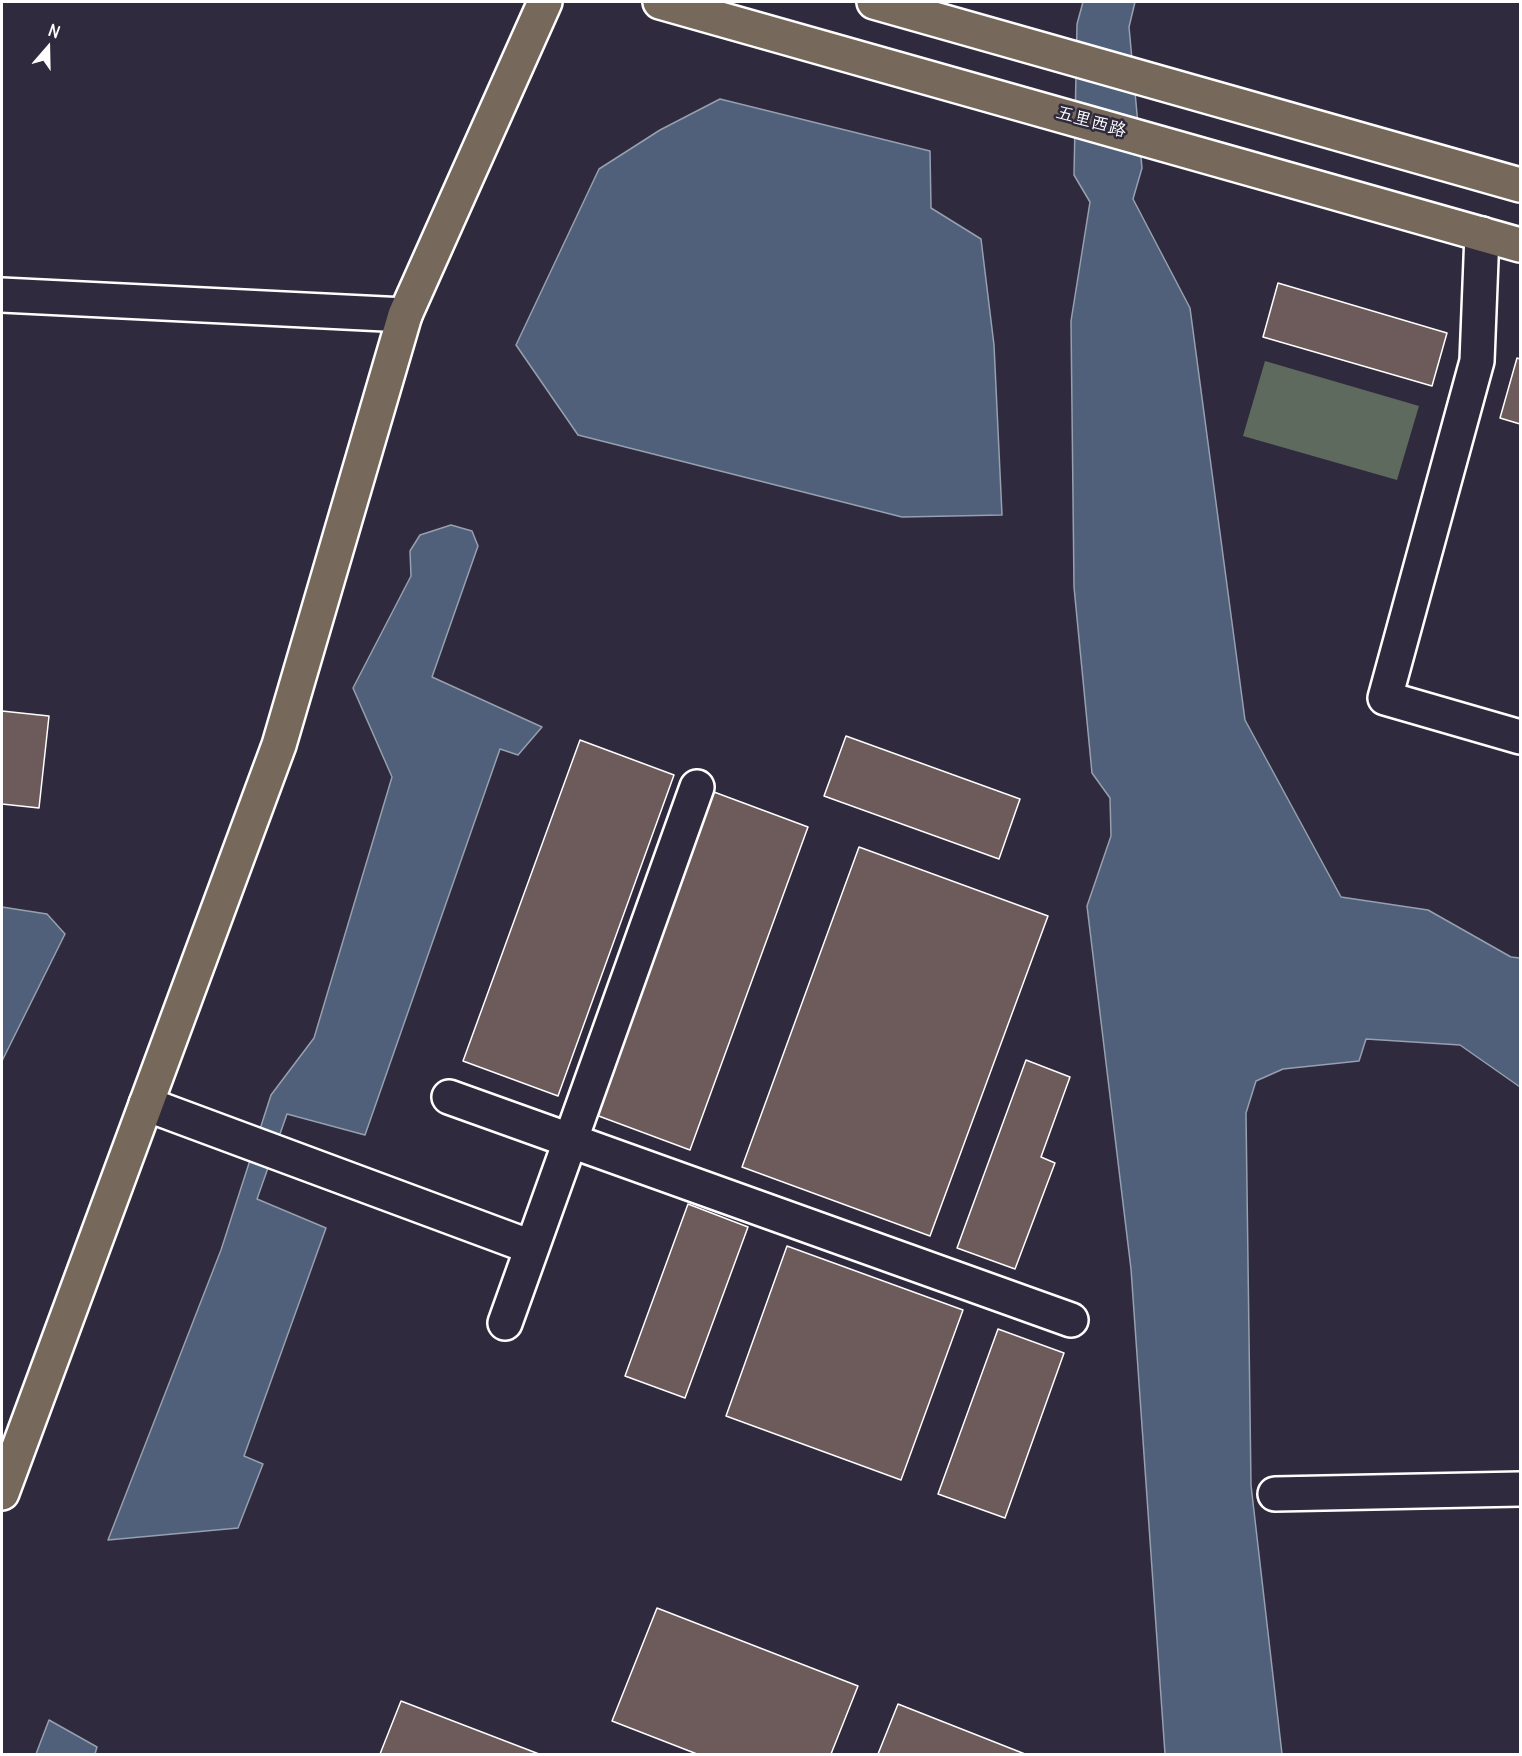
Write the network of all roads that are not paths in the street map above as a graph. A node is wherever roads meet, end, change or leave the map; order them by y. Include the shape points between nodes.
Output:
1 (545, 2) edge
2 (660, 2) edge
3 (874, 2) edge
4 (1521, 185) edge
5 (1482, 234) junction
6 (1521, 245) edge
7 (2, 295) edge
8 (405, 315) junction
9 (1521, 737) edge
10 (697, 787) dead end
11 (449, 1097) dead end
12 (146, 1104) junction
13 (570, 1140) junction
14 (531, 1247) junction
15 (1071, 1320) dead end
16 (505, 1323) dead end
17 (1521, 1489) edge
18 (2, 1493) edge
19 (1275, 1494) dead end

1 - 8 main road
2 - 5 main road, 五里西路
3 - 4 main road
5 - 6 main road, 五里西路
5 - 9 street via 1477,361 1385,698
7 - 8 street
8 - 12 main road via 279,745
10 - 13 street
11 - 13 street
12 - 14 street
12 - 18 main road
13 - 14 street
13 - 15 street
14 - 16 street
17 - 19 street

